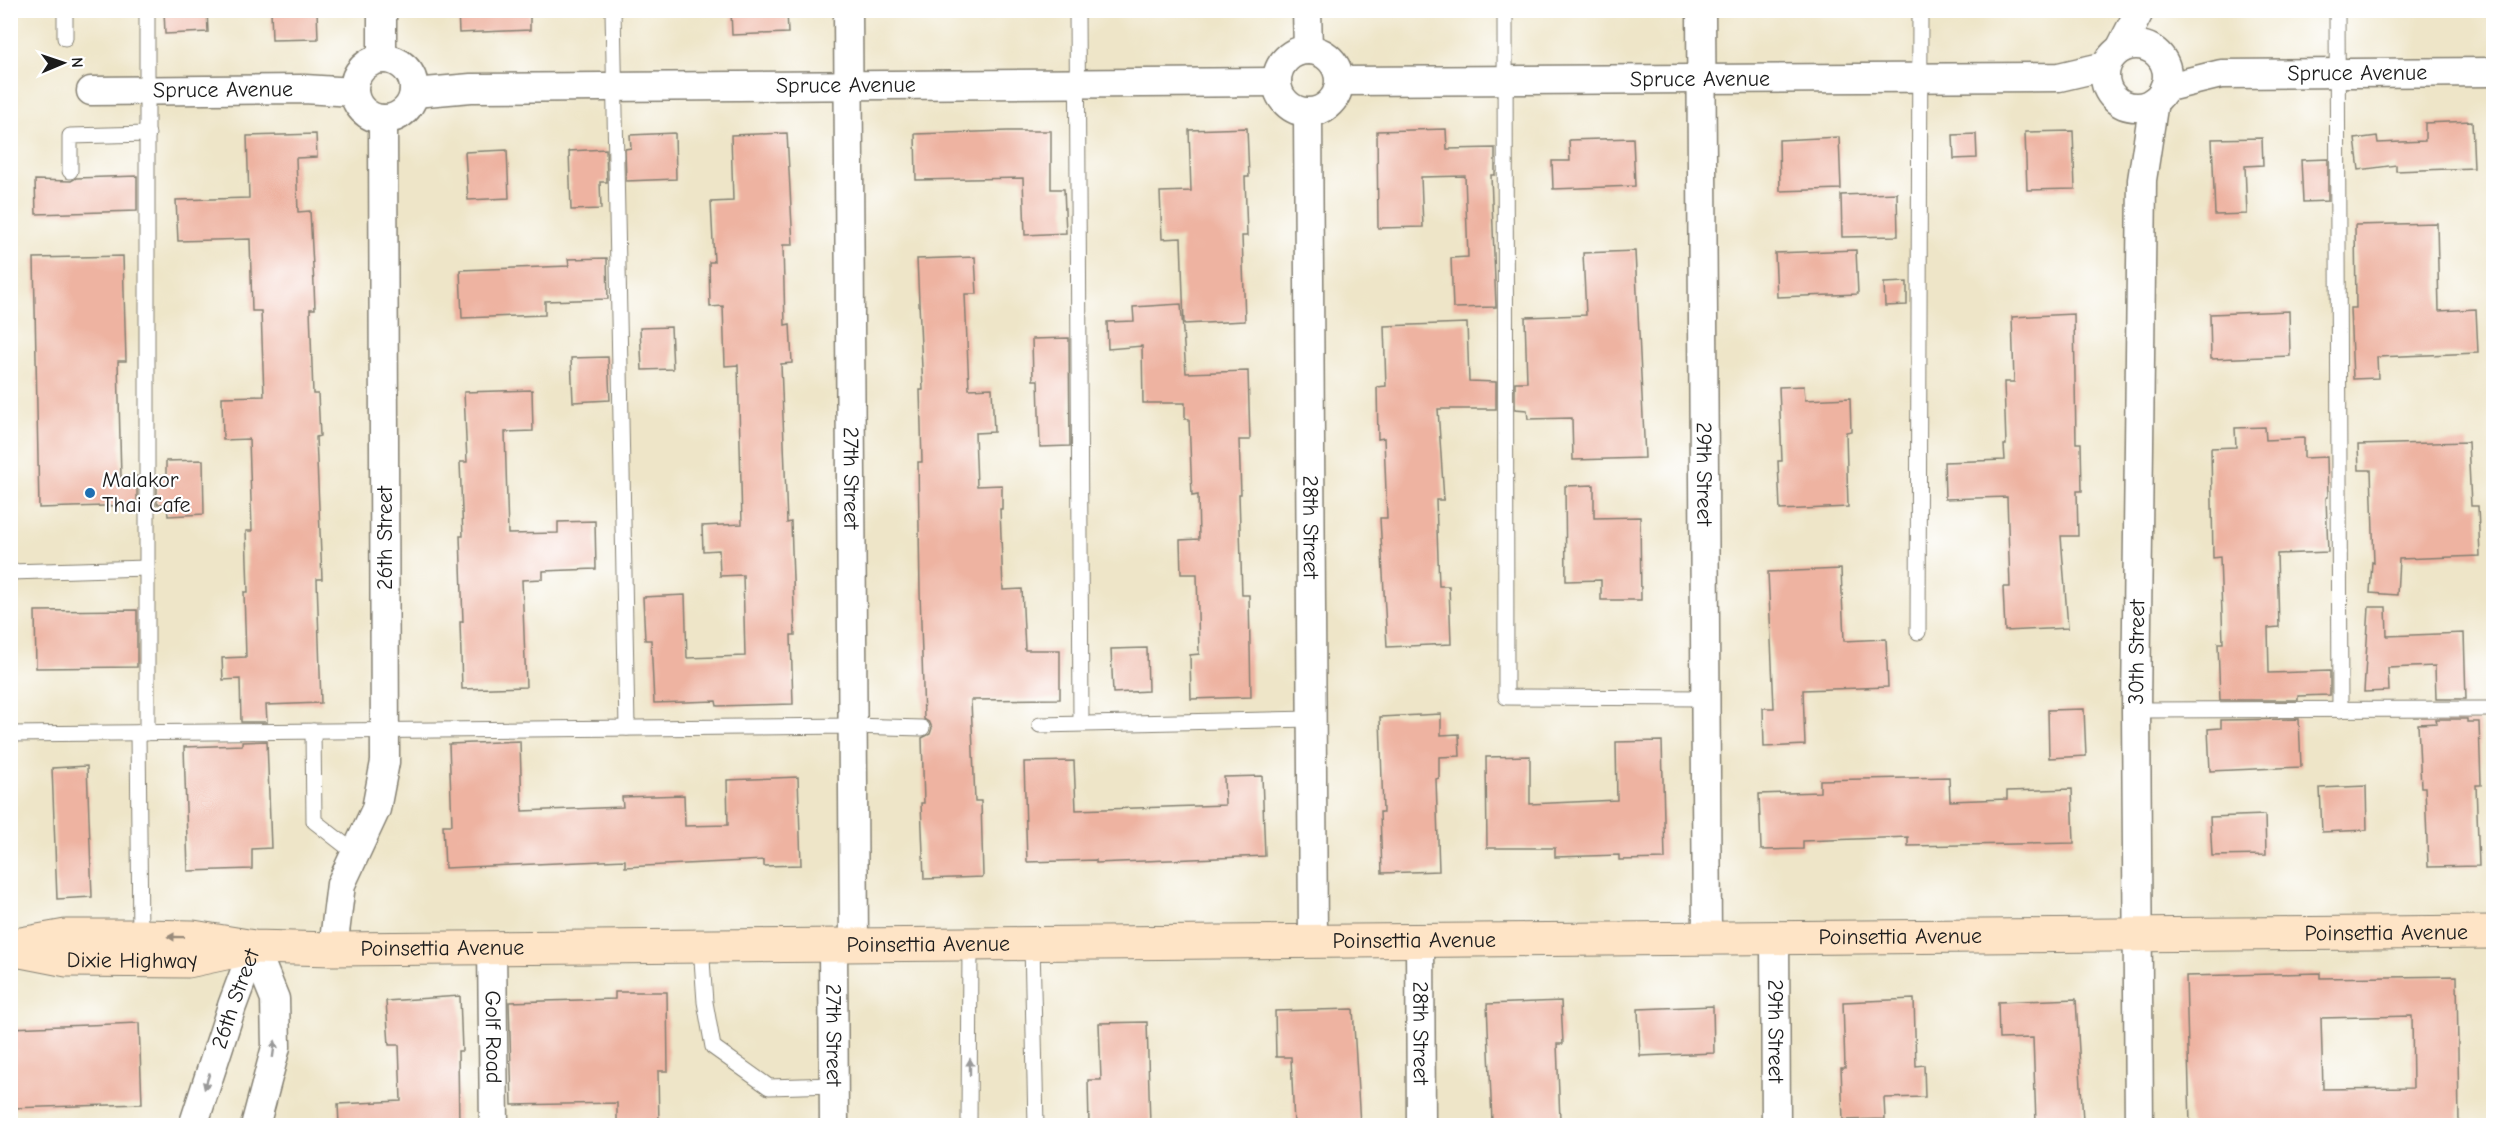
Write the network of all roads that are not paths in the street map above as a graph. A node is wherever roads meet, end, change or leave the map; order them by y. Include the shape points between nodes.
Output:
1 (65, 10) edge
2 (147, 10) edge
3 (382, 10) edge
4 (614, 10) edge
5 (848, 10) edge
6 (1077, 10) edge
7 (1307, 10) edge
8 (1505, 10) edge
9 (1701, 10) edge
10 (1920, 10) edge
11 (2140, 10) edge
12 (2337, 10) edge
13 (65, 38) dead end
14 (1308, 50) junction
15 (2156, 54) junction
16 (382, 59) junction
17 (2493, 72) edge
18 (2337, 73) junction
19 (2221, 74) junction
20 (1921, 76) junction
21 (1701, 78) junction
22 (2114, 78) junction
23 (1505, 80) junction
24 (1340, 81) junction
25 (1277, 82) junction
26 (1077, 83) junction
27 (849, 85) junction
28 (614, 87) junction
29 (148, 90) junction
30 (91, 91) dead end
31 (354, 92) junction
32 (414, 93) junction
33 (2159, 95) junction
34 (1308, 113) junction
35 (382, 119) junction
36 (148, 134) junction
37 (70, 171) dead end
38 (2142, 180) junction
39 (147, 568) junction
40 (10, 572) edge
41 (1918, 632) dead end
42 (1705, 698) junction
43 (2493, 709) edge
44 (2136, 710) junction
45 (2340, 710) junction
46 (1312, 719) junction
47 (1081, 722) junction
48 (1040, 725) dead end
49 (852, 726) junction
50 (627, 728) junction
51 (922, 728) dead end
52 (387, 730) junction
53 (313, 731) junction
54 (142, 733) junction
55 (10, 734) edge
56 (355, 853) junction
57 (2493, 932) edge
58 (2138, 934) junction
59 (140, 936) junction
60 (1775, 937) junction
61 (1707, 938) junction
62 (1420, 940) junction
63 (1313, 941) junction
64 (1032, 943) junction
65 (970, 944) junction
66 (844, 945) junction
67 (701, 946) junction
68 (10, 947) edge
69 (254, 947) junction
70 (492, 947) junction
71 (333, 949) junction
72 (834, 1084) junction
73 (193, 1125) edge
74 (255, 1125) edge
75 (494, 1125) edge
76 (834, 1125) edge
77 (969, 1125) edge
78 (1036, 1125) edge
79 (1421, 1125) edge
80 (1776, 1125) edge
81 (2139, 1125) edge

1 - 13 lane
2 - 29 lane
3 - 16 street
4 - 28 lane
5 - 27 street, 27th Street
6 - 26 lane
7 - 14 street
8 - 23 lane
9 - 21 street, 29th Street
10 - 20 lane
11 - 15 street
11 - 22 street
12 - 18 lane
14 - 24 street via 1326,56 1338,71
14 - 25 street via 1298,51 1282,63
15 - 19 street, Spruce Avenue
15 - 22 street, Spruce Avenue via 2140,45
15 - 33 street, 30th Street via 2167,74
16 - 31 street via 358,73
16 - 32 street via 392,59 407,68
17 - 18 street, Spruce Avenue
18 - 19 street, Spruce Avenue
18 - 45 lane
19 - 33 street, Spruce Avenue
20 - 21 street, Spruce Avenue
20 - 22 street, Spruce Avenue
20 - 41 lane
21 - 23 street, Spruce Avenue
21 - 42 street, 29th Street
22 - 33 street, Spruce Avenue via 2140,107
22 - 38 street, 30th Street
23 - 24 street, Spruce Avenue
23 - 42 lane via 1506,697
24 - 34 street via 1327,107
25 - 26 street, Spruce Avenue
25 - 34 street via 1283,100
26 - 27 street, Spruce Avenue
26 - 47 lane
27 - 28 street, Spruce Avenue
27 - 49 street, 27th Street
28 - 32 street, Spruce Avenue via 471,88
28 - 50 lane
29 - 30 street, Spruce Avenue
29 - 31 street, Spruce Avenue
29 - 36 lane
31 - 35 street via 360,107
32 - 35 street via 412,102 400,115
33 - 38 street, 30th Street
34 - 46 street, 28th Street
35 - 52 street, 26th Street
36 - 37 lane via 70,136
36 - 39 lane
38 - 44 street, 30th Street
39 - 40 lane
39 - 54 lane
42 - 61 street, 29th Street
43 - 45 lane
44 - 45 lane
44 - 58 street, 30th Street
46 - 47 lane
46 - 63 street, 28th Street
47 - 48 lane
49 - 50 lane
49 - 51 lane
49 - 66 street, 27th Street
50 - 52 lane
52 - 53 lane
52 - 56 street, 26th Street via 382,786
53 - 54 lane
53 - 56 lane via 314,821
54 - 55 lane
54 - 59 lane
56 - 71 street, 26th Street via 340,884
57 - 58 street, Poinsettia Avenue
58 - 60 street, Poinsettia Avenue
58 - 81 street, 30th Street
59 - 68 street, Dixie Highway via 66,936
69 -> 59 street, Dixie Highway via 193,937
60 - 61 street, Poinsettia Avenue
60 - 80 street, 29th Street
61 - 62 street, Poinsettia Avenue
62 - 63 street, Poinsettia Avenue
62 - 79 street, 28th Street
63 - 64 street, Poinsettia Avenue
64 - 65 street, Poinsettia Avenue
64 - 78 lane
65 - 66 street, Poinsettia Avenue
77 -> 65 lane
66 - 67 street, Poinsettia Avenue
66 - 72 street, 27th Street
67 - 70 street, Poinsettia Avenue
67 - 72 lane via 713,1047 769,1087
68 - 69 street, Dixie Highway via 67,960 188,961
69 - 71 street, Dixie Highway
69 -> 73 street, 26th Street
74 -> 69 street, 26th Street via 276,1047 275,999
70 - 71 street, Poinsettia Avenue
70 - 75 street, Golf Road
72 - 76 street, 27th Street

